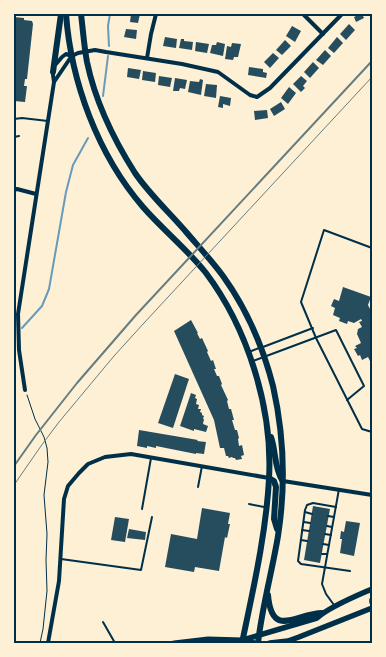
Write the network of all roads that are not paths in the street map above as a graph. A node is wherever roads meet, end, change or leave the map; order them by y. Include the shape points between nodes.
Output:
1 (61, 14) edge
2 (66, 14) edge
3 (81, 14) edge
4 (156, 14) edge
5 (303, 14) edge
6 (342, 14) edge
7 (323, 34) junction
8 (85, 51) junction
9 (72, 56) junction
10 (147, 58) junction
11 (53, 72) junction
12 (54, 82) junction
13 (14, 119) edge
14 (48, 121) junction
15 (19, 136) dead end
16 (14, 137) edge
17 (14, 190) edge
18 (36, 194) junction
19 (372, 248) edge
20 (312, 328) junction
21 (316, 338) junction
22 (261, 348) junction
23 (248, 352) junction
24 (264, 357) junction
25 (251, 361) junction
26 (24, 390) road end
27 (347, 400) junction
28 (268, 430) junction
29 (372, 432) edge
30 (151, 458) junction
31 (202, 466) junction
32 (269, 478) junction
33 (283, 481) junction
34 (198, 487) dead end
35 (339, 490) junction
36 (372, 495) edge
37 (249, 504) dead end
38 (336, 507) junction
39 (267, 508) junction
40 (142, 509) dead end
41 (305, 512) junction
42 (312, 514) dead end
43 (328, 516) dead end
44 (334, 517) junction
45 (152, 518) dead end
46 (304, 522) junction
47 (310, 523) dead end
48 (327, 526) dead end
49 (332, 527) junction
50 (302, 530) junction
51 (309, 531) dead end
52 (325, 534) dead end
53 (278, 535) junction
54 (330, 535) junction
55 (301, 540) junction
56 (307, 541) dead end
57 (323, 544) dead end
58 (329, 545) junction
59 (299, 550) junction
60 (306, 551) dead end
61 (322, 554) dead end
62 (327, 554) junction
63 (61, 559) junction
64 (325, 568) junction
65 (350, 571) dead end
66 (267, 588) junction
67 (372, 589) edge
68 (335, 607) junction
69 (372, 608) edge
70 (322, 613) junction
71 (103, 622) dead end
72 (259, 636) junction
73 (242, 642) edge
74 (48, 643) edge
75 (115, 643) edge
76 (174, 643) edge
77 (254, 643) edge
78 (258, 643) edge
79 (270, 643) edge

1 - 11 main road
2 - 9 main road
3 - 8 main road
4 - 10 street
5 - 7 street
6 - 7 street
7 - 10 street via 257,97 218,72
8 - 9 street
8 - 10 street
8 - 22 main road via 102,109 130,165 144,186 223,276
9 - 11 street via 66,54 56,62
9 - 12 street
9 - 23 main road via 86,106 108,155 144,208 206,273 228,309
11 - 12 street
12 - 14 street
13 - 14 lane
14 - 18 street
15 - 16 lane
17 - 18 street
18 - 26 street via 18,314
19 - 20 lane via 324,230 301,302
20 - 21 lane
20 - 22 lane
21 - 24 lane
21 - 27 lane
21 - 27 lane via 336,330 364,386
22 - 23 lane
22 - 24 main road
23 - 25 main road
24 - 25 lane
24 - 33 main road via 280,422
25 - 28 main road
27 - 29 lane via 362,429
28 - 32 main road
28 - 33 main road via 278,473
30 - 31 street
30 - 40 lane
30 - 63 street via 131,454 105,457 79,472 68,486 64,499
31 - 32 street
31 - 34 lane
32 - 39 main road
32 - 53 main road via 274,480 276,487 274,519
33 - 35 street
33 - 53 main road
35 - 36 street
35 - 38 lane
37 - 39 lane
38 - 41 lane via 313,503 307,505
38 - 44 lane
39 - 73 main road
41 - 42 lane
41 - 46 lane
43 - 44 lane
44 - 49 lane
45 - 63 lane via 142,570
46 - 47 lane
46 - 50 lane
48 - 49 lane
49 - 54 lane
50 - 51 lane
50 - 55 lane
52 - 54 lane
53 - 66 main road
54 - 58 lane
55 - 56 lane
55 - 59 lane
57 - 58 lane
58 - 62 lane
59 - 60 lane
59 - 64 lane via 300,563
61 - 62 lane
62 - 64 lane
63 - 74 street
64 - 65 lane
64 - 68 lane via 322,584
66 - 70 main road via 271,610 282,622
66 - 72 main road
67 - 68 main road
68 - 70 main road
69 - 79 main road via 288,641
70 - 72 main road via 317,618
71 - 75 lane
72 - 73 main road
72 - 78 main road
73 - 76 street via 208,639
73 - 77 main road

